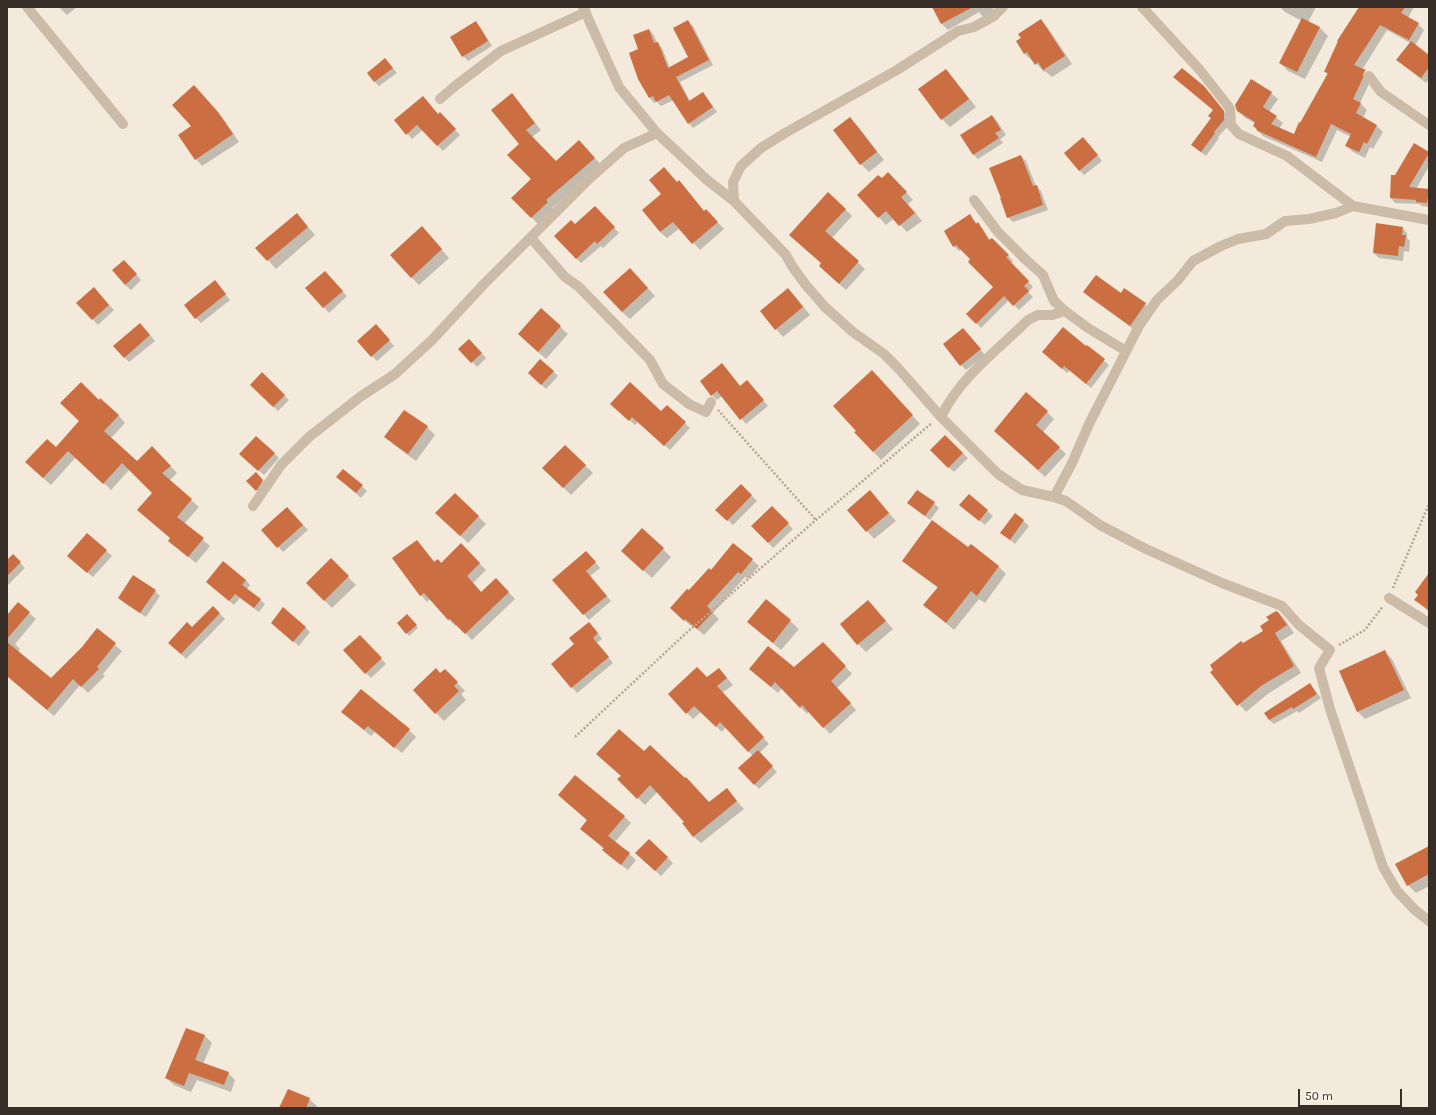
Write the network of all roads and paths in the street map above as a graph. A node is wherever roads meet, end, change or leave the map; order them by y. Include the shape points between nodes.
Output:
1 (27, 7) edge
2 (1003, 7) edge
3 (1142, 7) edge
4 (585, 10) edge
5 (1369, 76) dead end
6 (440, 100) dead end
7 (123, 124) dead end
8 (1429, 124) edge
9 (657, 133) junction
10 (974, 200) dead end
11 (734, 201) junction
12 (1353, 206) junction
13 (1429, 220) edge
14 (531, 238) junction
15 (1065, 311) junction
16 (1126, 350) junction
17 (711, 402) joint
18 (940, 417) junction
19 (1054, 497) junction
20 (1429, 504) edge
21 (253, 506) dead end
22 (816, 520) junction
23 (1389, 598) junction
24 (1429, 623) edge
25 (1330, 650) junction
26 (574, 737) dead end
27 (1429, 921) edge

1 - 7 street
2 - 11 street via 994,16 974,27 958,31 897,70 761,148 741,166 733,182
3 - 12 street via 1225,102 1230,109 1231,125 1239,134 1287,156
4 - 6 street via 501,51
4 - 9 street via 620,88
5 - 8 street via 1381,92
9 - 11 street
9 - 14 street via 624,148 589,179
10 - 15 street via 998,232 1043,275 1054,301
11 - 18 street via 786,255 805,284 825,307 853,332 884,354
12 - 13 street
12 - 16 street via 1336,213 1285,222 1266,234 1238,239 1193,261 1157,300
14 - 17 street via 565,277 579,287 650,360 663,384 689,404 706,412
14 - 21 street via 432,340 395,374 309,437 281,465
15 - 16 street
15 - 18 street via 1052,315 1038,315 1028,320 962,382
16 - 19 street
17 - 22 path
18 - 19 street via 998,474 1022,490
18 - 22 path
19 - 25 street via 1066,501 1100,525 1146,549 1282,606 1299,625
20 - 23 path
22 - 26 path via 684,635
23 - 24 street
23 - 25 path via 1364,630
25 - 27 street via 1319,668 1330,709 1383,867 1397,891 1414,910

